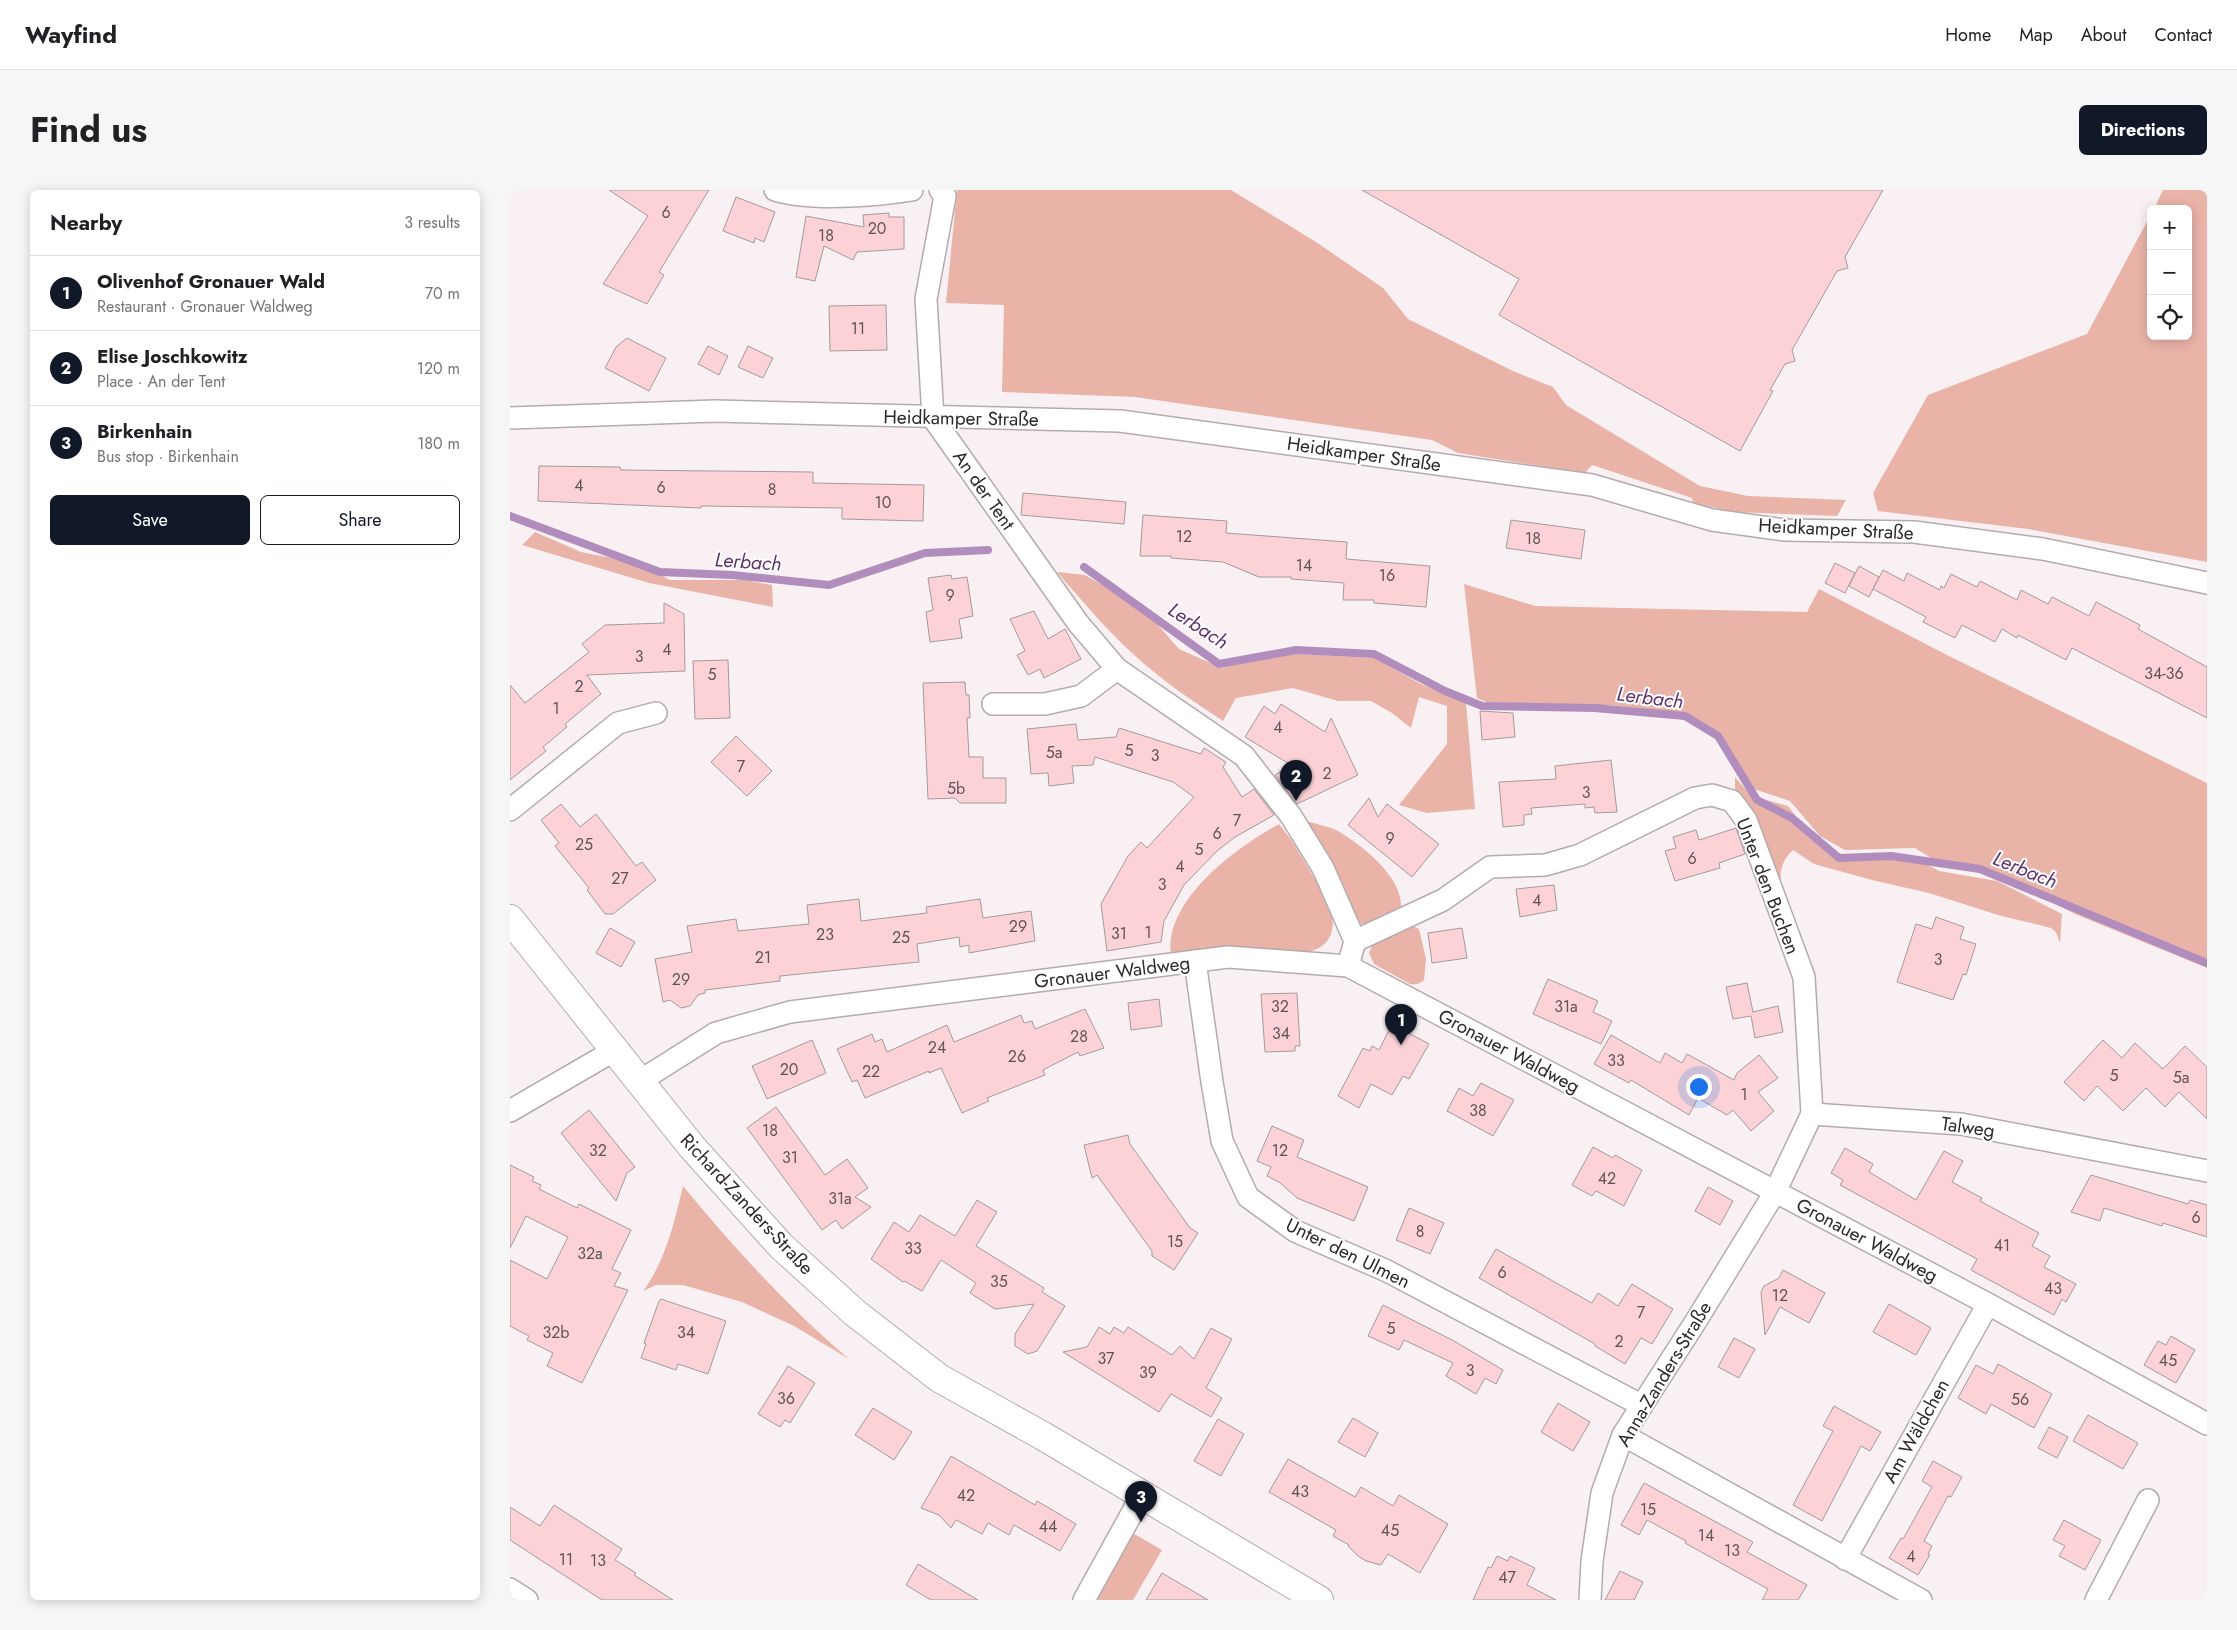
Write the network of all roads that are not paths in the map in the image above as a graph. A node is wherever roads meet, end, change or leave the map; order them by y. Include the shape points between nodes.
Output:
1 (775, 190) edge
2 (912, 190) edge
3 (942, 193) edge
4 (510, 418) edge
5 (933, 418) junction
6 (2207, 583) edge
7 (1117, 669) junction
8 (993, 704) dead end
9 (656, 713) dead end
10 (510, 810) edge
11 (510, 920) edge
12 (1355, 941) junction
13 (1195, 961) junction
14 (1348, 966) junction
15 (615, 1050) junction
16 (640, 1081) junction
17 (510, 1111) edge
18 (1812, 1114) junction
19 (2207, 1171) edge
20 (1775, 1192) junction
21 (1988, 1304) junction
22 (1641, 1405) junction
23 (2207, 1424) edge
24 (1623, 1435) junction
25 (1142, 1495) junction
26 (2148, 1500) dead end
27 (1845, 1559) junction
28 (510, 1589) edge
29 (527, 1600) edge
30 (1084, 1600) edge
31 (1319, 1600) edge
32 (1590, 1600) edge
33 (1921, 1600) edge
34 (2096, 1600) edge

1 - 2 street via 787,194 855,196
3 - 5 street via 926,299
4 - 5 street, Heidkamper Straße via 715,411
5 - 6 street, Heidkamper Straße via 1130,422 1592,485 1712,520 1785,530 1914,532 2043,549
5 - 7 street, An der Tent via 1078,623
7 - 8 street via 1081,696 1045,704
7 - 12 street, An der Tent via 1244,756 1291,816 1323,868
9 - 10 street via 618,722
11 - 15 street, Richard-Zanders-Straße
12 - 14 street
12 - 18 street, Unter den Buchen via 1443,900 1490,867 1545,865 1580,855 1695,798 1712,796 1732,801 1746,820 1804,977
13 - 14 street, Gronauer Waldweg via 1228,957
13 - 16 street, Gronauer Waldweg via 790,1012 716,1033
13 - 22 street, Unter den Ulmen via 1222,1141 1248,1197 1295,1231 1387,1271
14 - 20 street, Gronauer Waldweg
15 - 16 street, Richard-Zanders-Straße
15 - 17 street
16 - 25 street, Richard-Zanders-Straße via 692,1147 781,1246 855,1313 939,1378
18 - 19 street, Talweg via 1961,1124
18 - 20 street
20 - 21 street, Gronauer Waldweg
20 - 22 street, Anna-Zanders-Straße
21 - 23 street, Gronauer Waldweg
21 - 27 street, Am Wäldchen
22 - 24 street, Anna-Zanders-Straße
24 - 27 street
24 - 32 street, Anna-Zanders-Straße via 1602,1493
25 - 30 street
25 - 31 street, Richard-Zanders-Straße
26 - 34 street
27 - 33 street
28 - 29 street

